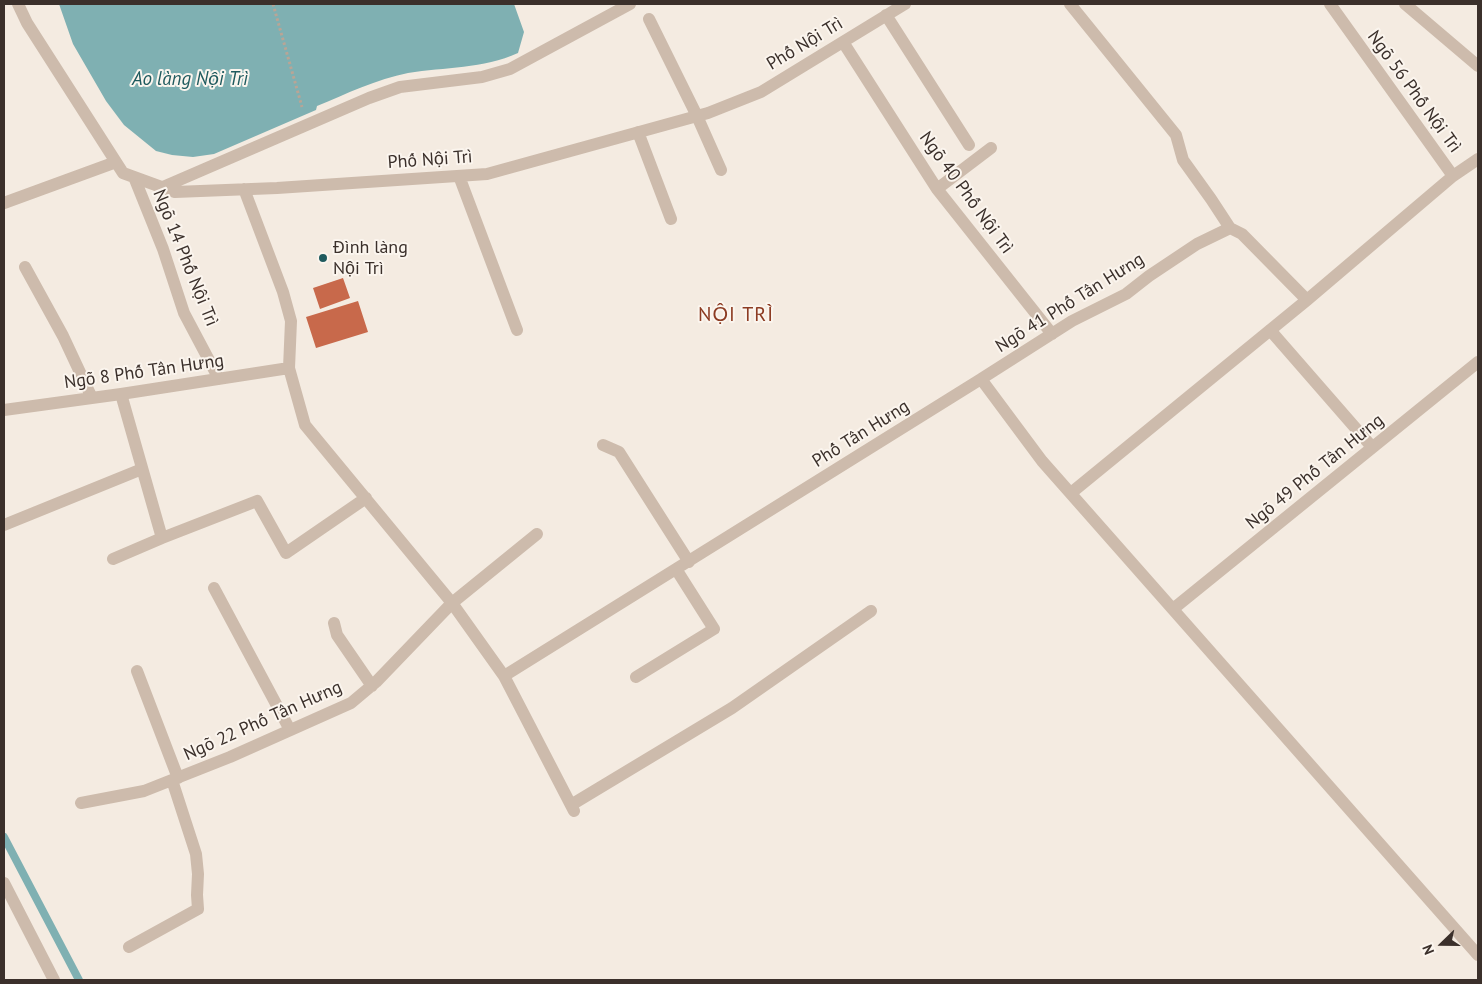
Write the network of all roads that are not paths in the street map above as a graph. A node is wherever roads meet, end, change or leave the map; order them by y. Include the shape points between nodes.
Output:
1 (18, 4) edge
2 (630, 4) edge
3 (905, 4) edge
4 (1070, 4) edge
5 (1330, 4) edge
6 (1405, 4) edge
7 (886, 15) junction
8 (649, 19) dead end
9 (843, 42) junction
10 (1478, 66) edge
11 (697, 116) junction
12 (638, 132) junction
13 (969, 145) dead end
14 (991, 148) dead end
15 (1478, 159) edge
16 (116, 162) junction
17 (722, 170) dead end
18 (459, 176) junction
19 (1453, 176) junction
20 (134, 177) junction
21 (163, 187) junction
22 (244, 189) junction
23 (937, 189) junction
24 (4, 203) edge
25 (671, 219) dead end
26 (1230, 228) junction
27 (25, 267) dead end
28 (1307, 300) junction
29 (518, 330) dead end
30 (1270, 330) junction
31 (1052, 334) junction
32 (1478, 362) edge
33 (289, 368) junction
34 (219, 379) junction
35 (981, 379) junction
36 (120, 394) junction
37 (92, 398) junction
38 (4, 410) edge
39 (602, 445) dead end
40 (1372, 447) junction
41 (142, 469) junction
42 (1071, 493) junction
43 (366, 498) junction
44 (4, 525) edge
45 (537, 534) dead end
46 (162, 538) junction
47 (112, 560) dead end
48 (689, 562) junction
49 (676, 569) junction
50 (214, 588) dead end
51 (452, 603) junction
52 (1173, 609) junction
53 (871, 611) dead end
54 (334, 623) dead end
55 (137, 671) dead end
56 (504, 676) junction
57 (636, 676) dead end
58 (372, 686) junction
59 (290, 730) junction
60 (175, 779) junction
61 (82, 803) dead end
62 (4, 883) edge
63 (129, 946) dead end
64 (1478, 956) edge
65 (54, 980) edge

1 - 16 street, Phố Nội Trì
2 - 21 street via 510,70 482,77 400,87
3 - 7 street, Phố Nội Trì
4 - 26 street via 1176,135 1183,160
5 - 19 street, Ngõ 56 Phố Nội Trì
6 - 10 street
7 - 9 street, Phố Nội Trì
7 - 13 street
8 - 11 street
9 - 11 street, Phố Nội Trì via 761,92
9 - 23 street, Ngõ 40 Phố Nội Trì
11 - 12 street, Phố Nội Trì
11 - 17 street
12 - 18 street, Phố Nội Trì via 487,174
12 - 25 street
14 - 23 street
15 - 19 street
16 - 20 street, Phố Nội Trì via 123,173
16 - 24 street
18 - 22 street, Phố Nội Trì
18 - 29 street
19 - 28 street
20 - 21 street, Phố Nội Trì
20 - 34 street, Ngõ 14 Phố Nội Trì via 184,313
21 - 22 street, Phố Nội Trì via 175,192
22 - 33 street via 291,322
23 - 31 street, Ngõ 40 Phố Nội Trì
26 - 28 street via 1242,234
26 - 31 street, Ngõ 41 Phố Tân Hưng via 1197,244 1126,294
27 - 37 street
28 - 30 street
30 - 40 street
30 - 42 street
31 - 35 street, Ngõ 41 Phố Tân Hưng
32 - 40 street, Ngõ 49 Phố Tân Hưng
33 - 34 street, Ngõ 8 Phố Tân Hưng
33 - 43 street via 305,425
34 - 36 street, Ngõ 8 Phố Tân Hưng
35 - 42 street via 1042,461
35 - 48 street, Phố Tân Hưng
36 - 37 street, Ngõ 8 Phố Tân Hưng
36 - 41 street
37 - 38 street, Ngõ 8 Phố Tân Hưng
39 - 48 street via 618,452
40 - 52 street, Ngõ 49 Phố Tân Hưng
41 - 44 street
41 - 46 street
42 - 52 street
43 - 46 street via 286,553 257,502
43 - 51 street
45 - 51 street, Ngõ 22 Phố Tân Hưng
46 - 47 street
48 - 49 street, Phố Tân Hưng
49 - 56 street, Phố Tân Hưng
49 - 57 street via 714,629
50 - 59 street
51 - 56 street
51 - 58 street, Ngõ 22 Phố Tân Hưng
52 - 64 street
53 - 56 street via 732,708 573,808
54 - 58 street via 337,636
55 - 60 street
58 - 59 street, Ngõ 22 Phố Tân Hưng via 351,704
59 - 60 street, Ngõ 22 Phố Tân Hưng
60 - 61 street, Ngõ 22 Phố Tân Hưng via 144,791
60 - 63 street via 196,854 198,909
62 - 65 street

